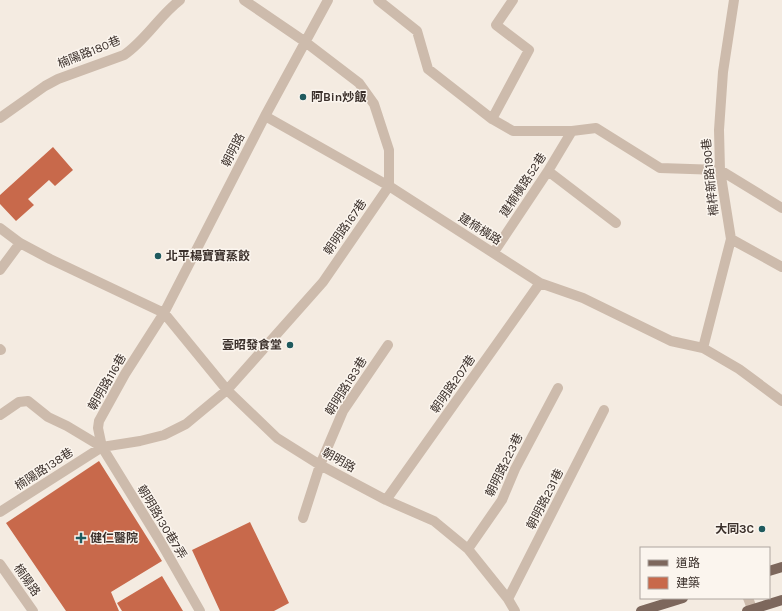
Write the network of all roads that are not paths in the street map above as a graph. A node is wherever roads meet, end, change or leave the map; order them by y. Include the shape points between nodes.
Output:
1 (180, 0) edge
2 (244, 0) edge
3 (328, 0) edge
4 (378, 0) edge
5 (513, 0) edge
6 (734, 0) edge
7 (304, 41) junction
8 (265, 116) junction
9 (0, 118) edge
10 (492, 119) junction
11 (572, 131) junction
12 (720, 170) junction
13 (548, 171) junction
14 (390, 186) junction
15 (782, 208) edge
16 (616, 223) dead end
17 (0, 228) edge
18 (731, 239) junction
19 (20, 243) junction
20 (494, 252) junction
21 (782, 267) edge
22 (0, 270) edge
23 (540, 283) junction
24 (164, 313) junction
25 (388, 345) dead end
26 (703, 348) junction
27 (558, 388) dead end
28 (227, 390) junction
29 (782, 401) edge
30 (604, 410) dead end
31 (0, 415) edge
32 (102, 447) junction
33 (320, 465) junction
34 (386, 500) junction
35 (0, 512) edge
36 (303, 518) dead end
37 (468, 549) junction
38 (0, 564) edge
39 (782, 567) edge
40 (770, 571) edge
41 (508, 599) junction
42 (680, 599) edge
43 (748, 599) edge
44 (782, 600) edge
45 (33, 611) edge
46 (200, 611) edge
47 (515, 611) edge
48 (641, 611) edge
49 (751, 611) edge

1 - 9 street, 楠陽路180巷 via 134,48 58,79
2 - 7 street
3 - 7 street, 朝明路
4 - 10 street via 417,31 428,69
5 - 10 street via 496,25 529,50
6 - 12 street, 楠梓新路190巷 via 723,72 718,130
7 - 8 street, 朝明路
7 - 14 street via 359,83 374,104 389,150
8 - 14 street
8 - 24 street, 朝明路
10 - 11 street via 513,131
11 - 12 street via 596,128 660,168
11 - 13 street, 建楠橫路52巷
12 - 15 street
12 - 18 street, 楠梓新路190巷
13 - 16 street
13 - 20 street, 建楠橫路52巷
14 - 20 street, 建楠橫路 via 465,236
14 - 28 street, 朝明路167巷 via 323,282
17 - 19 street, 朝明路
18 - 21 street
18 - 26 street, 楠梓新路190巷
19 - 22 street
19 - 24 street, 朝明路
20 - 23 street, 建楠橫路
23 - 26 street, 建楠橫路 via 583,298 671,341
23 - 34 street, 朝明路207巷
24 - 28 street, 朝明路
24 - 32 street, 朝明路116巷 via 99,421
25 - 33 street, 朝明路183巷 via 343,411
26 - 29 street, 建楠橫路 via 739,369
27 - 37 street, 朝明路223巷 via 515,469 502,500
28 - 32 street, 朝明路167巷 via 186,424 164,435
28 - 33 street, 朝明路 via 277,438
30 - 41 street, 朝明路231巷
31 - 32 street via 19,402 28,401 48,417
32 - 35 street, 楠陽路138巷
32 - 46 street, 朝明路130巷7弄
33 - 34 street, 朝明路
33 - 36 street, 朝明路183巷
34 - 37 street, 朝明路 via 434,521
37 - 41 street, 朝明路
38 - 45 street, 楠陽路
39 - 40 main road
41 - 47 street, 朝明路
42 - 48 main road
43 - 49 street
44 - 49 main road

